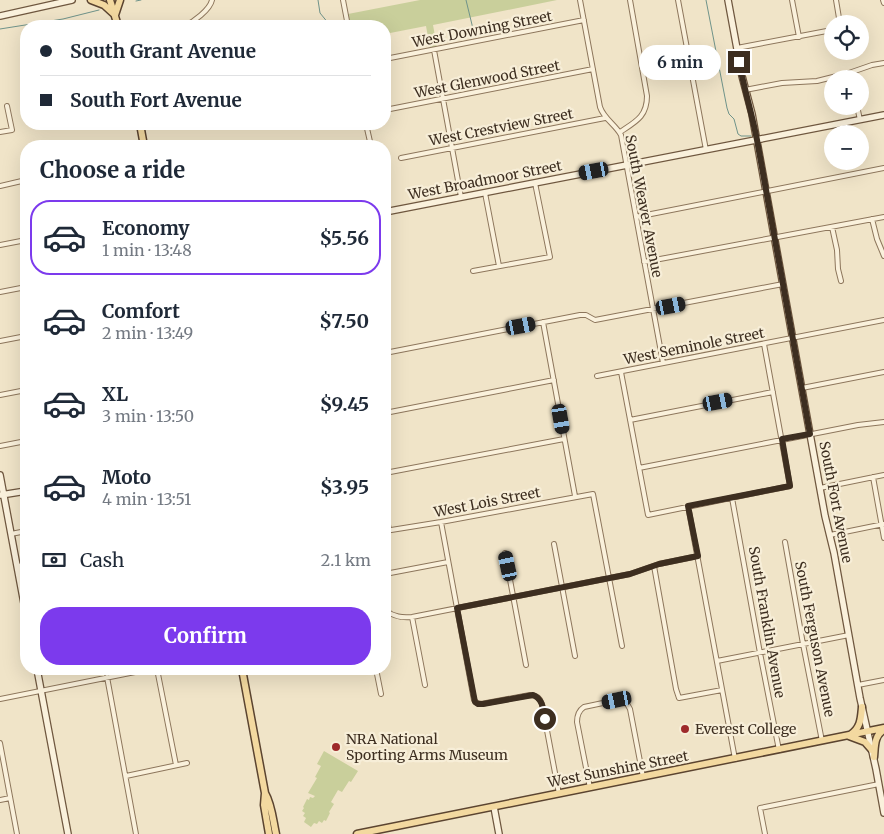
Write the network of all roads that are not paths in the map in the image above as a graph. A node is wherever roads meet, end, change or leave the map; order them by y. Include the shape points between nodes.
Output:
1 (72, 0) edge
2 (91, 0) edge
3 (110, 0) edge
4 (120, 0) edge
5 (212, 0) edge
6 (344, 0) edge
7 (580, 0) edge
8 (630, 0) edge
9 (678, 0) edge
10 (728, 0) edge
11 (792, 0) edge
12 (836, 0) edge
13 (838, 15) edge
14 (0, 16) edge
15 (115, 16) junction
16 (116, 20) edge
17 (195, 20) edge
18 (347, 20) edge
19 (584, 20) junction
20 (824, 32) edge
21 (799, 37) junction
22 (737, 48) junction
23 (434, 50) junction
24 (391, 58) edge
25 (884, 63) edge
26 (593, 69) junction
27 (858, 70) edge
28 (824, 79) edge
29 (745, 90) junction
30 (443, 99) junction
31 (7, 106) dead end
32 (391, 109) edge
33 (859, 115) edge
34 (884, 115) edge
35 (606, 118) junction
36 (860, 120) junction
37 (0, 132) edge
38 (620, 132) junction
39 (757, 140) junction
40 (452, 148) junction
41 (706, 150) junction
42 (401, 158) dead end
43 (627, 165) junction
44 (884, 168) edge
45 (20, 181) edge
46 (535, 182) junction
47 (0, 186) edge
48 (766, 191) junction
49 (485, 193) junction
50 (461, 197) junction
51 (391, 211) edge
52 (636, 216) junction
53 (884, 217) edge
54 (872, 219) junction
55 (832, 227) junction
56 (774, 238) junction
57 (20, 241) edge
58 (0, 245) edge
59 (884, 256) edge
60 (644, 262) junction
61 (499, 266) junction
62 (473, 271) dead end
63 (841, 281) dead end
64 (783, 284) junction
65 (20, 288) edge
66 (0, 292) edge
67 (652, 309) junction
68 (884, 320) edge
69 (543, 322) junction
70 (20, 337) edge
71 (793, 338) junction
72 (0, 341) edge
73 (764, 344) junction
74 (391, 352) edge
75 (663, 363) junction
76 (621, 372) junction
77 (884, 372) edge
78 (597, 376) dead end
79 (554, 380) junction
80 (802, 388) junction
81 (20, 391) edge
82 (773, 392) junction
83 (0, 395) edge
84 (391, 412) edge
85 (630, 420) junction
86 (884, 422) edge
87 (810, 434) junction
88 (564, 438) junction
89 (782, 439) junction
90 (20, 442) edge
91 (0, 446) edge
92 (639, 468) junction
93 (391, 473) edge
94 (884, 474) edge
95 (0, 475) edge
96 (873, 477) junction
97 (820, 488) junction
98 (20, 492) edge
99 (2, 495) edge
100 (575, 496) junction
101 (732, 498) junction
102 (688, 506) junction
103 (441, 522) junction
104 (883, 525) edge
105 (391, 530) edge
106 (20, 532) edge
107 (11, 534) junction
108 (830, 535) junction
109 (884, 538) edge
110 (785, 542) dead end
111 (554, 544) dead end
112 (505, 553) dead end
113 (698, 556) junction
114 (448, 562) junction
115 (17, 566) junction
116 (20, 566) edge
117 (654, 566) junction
118 (391, 573) edge
119 (609, 578) junction
120 (20, 580) edge
121 (562, 587) junction
122 (514, 596) junction
123 (457, 608) junction
124 (391, 614) edge
125 (412, 617) junction
126 (849, 635) junction
127 (803, 644) junction
128 (622, 646) dead end
129 (760, 653) junction
130 (575, 656) dead end
131 (718, 661) junction
132 (526, 666) dead end
133 (38, 675) edge
134 (118, 675) edge
135 (158, 675) edge
136 (243, 675) edge
137 (377, 675) edge
138 (107, 677) junction
139 (884, 680) edge
140 (858, 685) junction
141 (424, 686) dead end
142 (41, 690) junction
143 (722, 690) junction
144 (381, 694) dead end
145 (0, 699) edge
146 (862, 707) junction
147 (884, 729) edge
148 (868, 732) junction
149 (848, 736) junction
150 (822, 741) junction
151 (0, 742) edge
152 (1, 750) edge
153 (779, 750) junction
154 (872, 750) junction
155 (874, 757) junction
156 (735, 759) junction
157 (186, 763) dead end
158 (176, 765) junction
159 (126, 776) junction
160 (643, 777) junction
161 (879, 784) junction
162 (590, 788) junction
163 (265, 793) junction
164 (559, 794) junction
165 (10, 798) junction
166 (0, 800) edge
167 (494, 807) junction
168 (884, 812) edge
169 (390, 831) edge
170 (276, 832) edge
171 (17, 834) edge
172 (68, 834) edge
173 (136, 834) edge
174 (267, 834) edge
175 (357, 834) edge
176 (499, 834) edge
177 (765, 834) edge

1 - 14 street
2 - 15 main road via 104,5
3 - 15 main road
4 - 15 main road
5 - 17 street via 209,8
6 - 18 street
7 - 19 street, South Weaver Avenue
8 - 38 street via 647,102 642,116
9 - 41 street
10 - 22 street, South Fort Avenue
11 - 21 street
12 - 13 street
15 - 16 main road
19 - 23 street, West Downing Street
19 - 26 street, South Weaver Avenue
20 - 21 street
21 - 22 street
22 - 29 street, South Fort Avenue
23 - 24 street, West Downing Street
23 - 30 street
25 - 27 street
26 - 30 street, West Glenwood Street
26 - 35 street, South Weaver Avenue via 600,107
28 - 29 street
29 - 39 street, South Fort Avenue
30 - 32 street, West Glenwood Street
30 - 40 street
31 - 37 street via 12,130
33 - 36 street
34 - 36 street, West Broadmoor Street
35 - 38 street, South Weaver Avenue
35 - 40 street, West Crestview Street
36 - 39 street, West Broadmoor Street
38 - 43 street, South Weaver Avenue
39 - 41 street, West Broadmoor Street
39 - 48 street, South Fort Avenue
40 - 42 street, West Crestview Street
40 - 50 street
41 - 43 street, West Broadmoor Street
43 - 46 street, West Broadmoor Street
43 - 52 street, South Weaver Avenue
44 - 48 street
45 - 47 street
46 - 49 street, West Broadmoor Street
46 - 61 street via 550,257
48 - 52 street
48 - 56 street, South Fort Avenue
49 - 50 street, West Broadmoor Street
49 - 61 street
50 - 51 street, West Broadmoor Street
52 - 60 street, South Weaver Avenue
53 - 54 street
54 - 55 street
54 - 59 street
55 - 56 street
55 - 63 street
56 - 60 street
56 - 64 street, South Fort Avenue
57 - 58 street
60 - 67 street, South Weaver Avenue
61 - 62 street
64 - 67 street
64 - 71 street, South Fort Avenue
65 - 66 street
67 - 69 street via 596,320 582,315
67 - 75 street, South Weaver Avenue
68 - 71 street, West Seminole Street
69 - 74 street
69 - 79 street
70 - 72 street
71 - 73 street, West Seminole Street
71 - 80 street, South Fort Avenue
73 - 75 street, West Seminole Street
73 - 82 street
75 - 76 street, West Seminole Street
76 - 78 street, West Seminole Street
76 - 85 street
77 - 80 street
79 - 84 street
79 - 88 street
80 - 87 street, South Fort Avenue
81 - 83 street
82 - 85 street
82 - 89 street
85 - 92 street
86 - 87 street
87 - 89 street
87 - 97 street, South Fort Avenue
88 - 93 street
88 - 100 street
89 - 92 street
89 - 101 street via 790,486
90 - 91 street
92 - 102 street via 648,515
94 - 96 street
95 - 99 street
96 - 97 street
96 - 104 street
97 - 108 street, South Fort Avenue
98 - 99 street
99 - 107 street
100 - 103 street, West Lois Street
100 - 119 street, West Lois Street via 592,494
101 - 102 street
101 - 129 street, South Franklin Avenue
102 - 113 street
103 - 105 street, West Lois Street
103 - 114 street
104 - 108 street
104 - 109 street
106 - 107 street
107 - 115 street
108 - 126 street, South Fort Avenue
110 - 127 street, South Ferguson Avenue
111 - 121 street
112 - 122 street
113 - 117 street
113 - 131 street
114 - 118 street
114 - 123 street
115 - 116 street
115 - 120 street
117 - 119 street
117 - 143 street via 679,698
119 - 121 street
119 - 128 street
121 - 122 street
121 - 130 street
122 - 123 street
122 - 132 street
123 - 125 street
123 - 164 street via 474,701 483,704 530,695 540,699
124 - 125 street
125 - 141 street
126 - 127 street
126 - 140 street, South Fort Avenue
127 - 129 street
127 - 150 street, South Ferguson Avenue
129 - 131 street
129 - 153 street, South Franklin Avenue
131 - 143 street
133 - 142 street
134 - 138 street
135 - 158 street
136 - 163 main road
137 - 144 street
138 - 142 street
138 - 159 street
139 - 140 street
140 - 146 street, South Fort Avenue
142 - 145 street
142 - 172 street
143 - 156 street
146 - 148 street, South Fort Avenue
146 - 149 main road via 859,726
147 - 148 main road, West Sunshine Street
147 - 155 main road via 876,738
148 - 149 main road, West Sunshine Street
148 - 154 street, South Fort Avenue
149 - 150 main road, West Sunshine Street
149 - 154 main road via 865,742
150 - 153 main road, West Sunshine Street
151 - 152 street
152 - 165 street
153 - 156 main road, West Sunshine Street
154 - 155 street, South Fort Avenue
155 - 161 street, South Fort Avenue
156 - 160 main road, West Sunshine Street
157 - 158 street
158 - 159 street
159 - 173 street
160 - 162 main road, West Sunshine Street
160 - 162 street via 630,709 625,702 617,700 586,706 578,712 577,720
161 - 168 street, South Fort Avenue
161 - 177 street via 760,808
162 - 164 main road, West Sunshine Street
163 - 170 main road
163 - 174 main road
164 - 167 main road, West Sunshine Street
165 - 166 street
165 - 171 street
167 - 169 main road, West Sunshine Street
167 - 176 street
169 - 175 main road, West Sunshine Street

